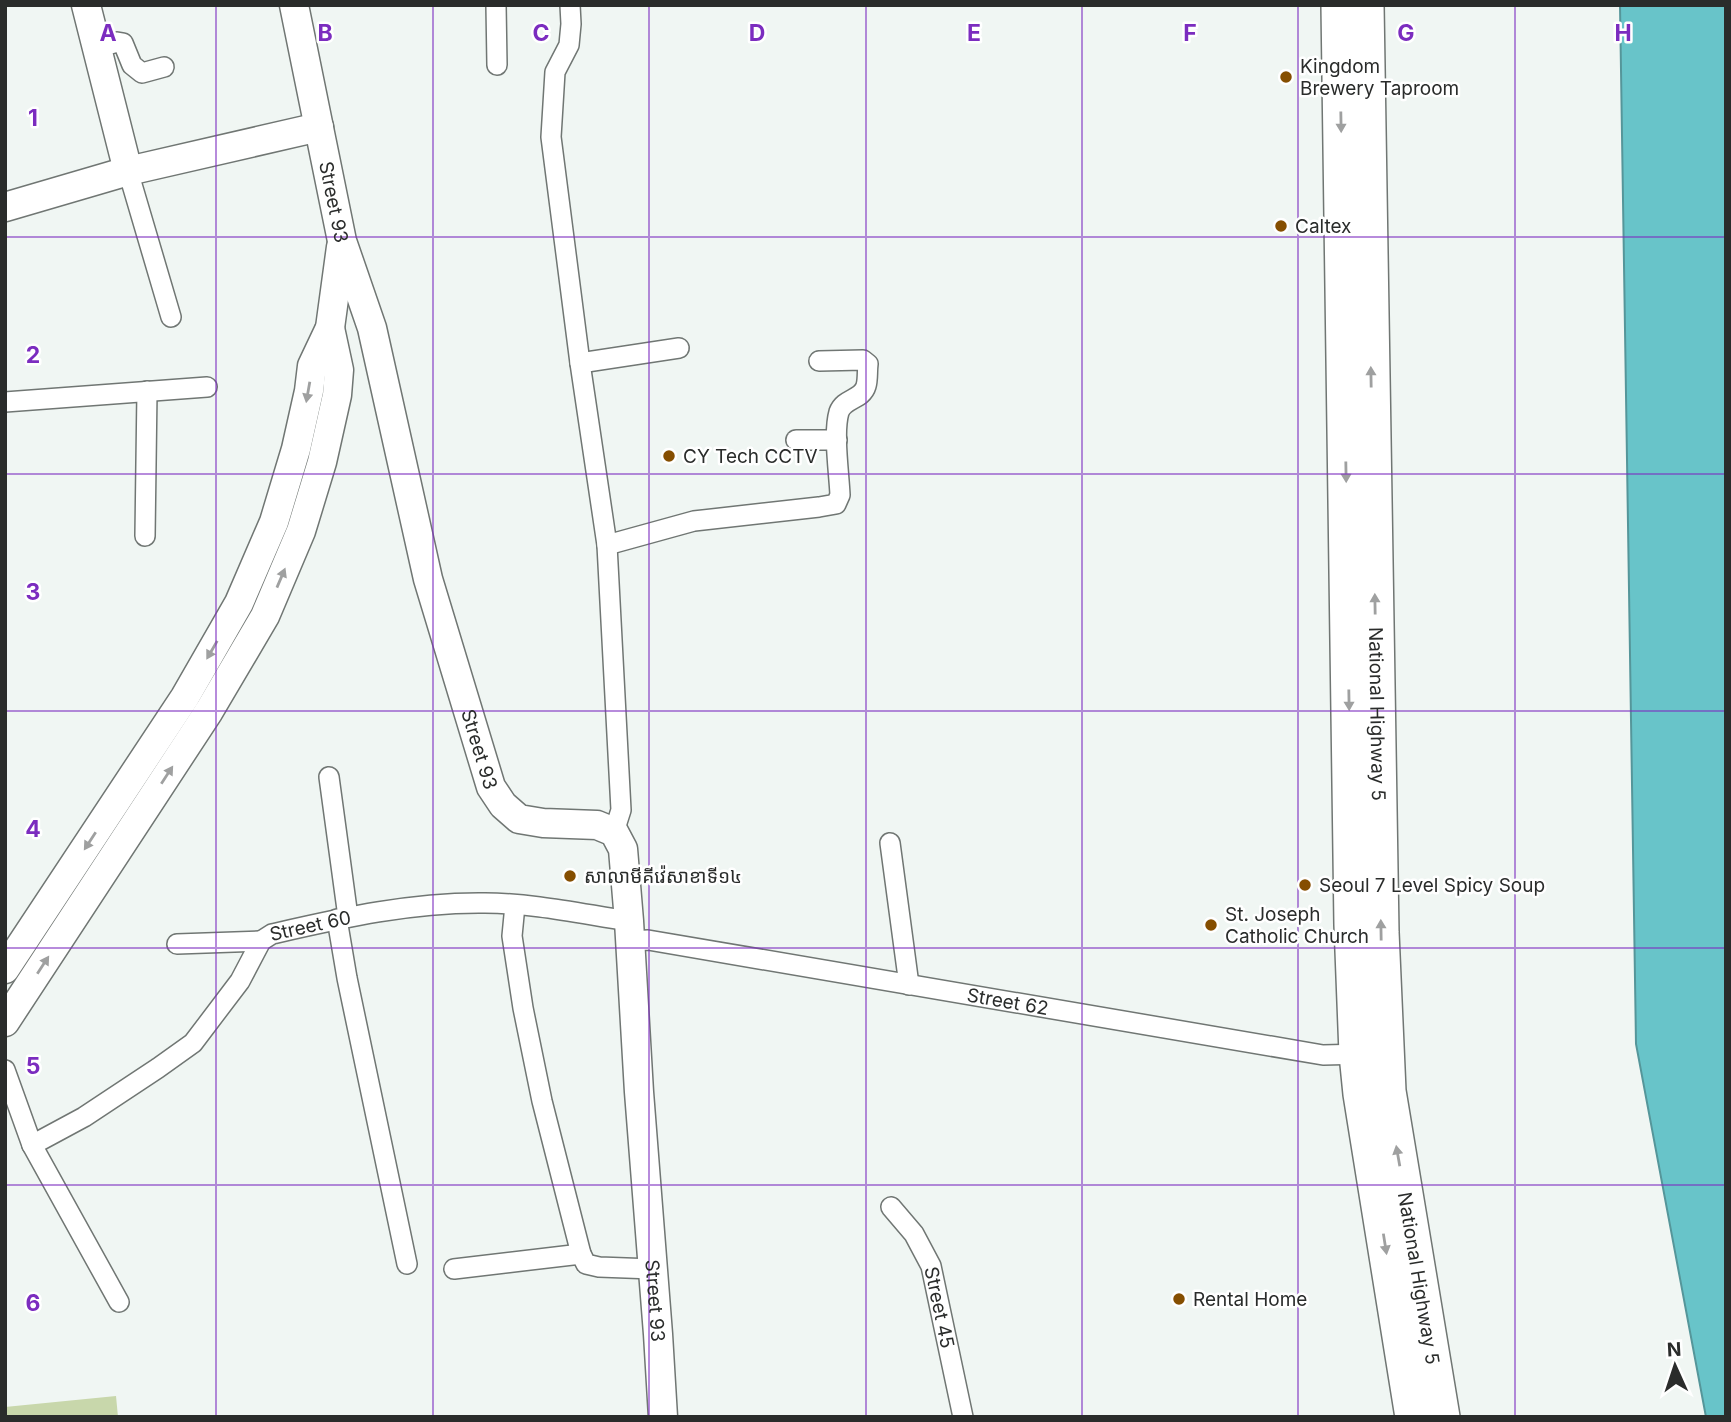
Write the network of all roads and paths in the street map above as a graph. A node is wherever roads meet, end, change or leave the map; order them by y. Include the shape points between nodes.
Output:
1 (86, 5) edge
2 (295, 5) edge
3 (496, 5) edge
4 (570, 5) edge
5 (1339, 5) edge
6 (1366, 5) edge
7 (96, 48) junction
8 (497, 65) dead end
9 (164, 67) dead end
10 (319, 127) junction
11 (128, 171) junction
12 (5, 207) edge
13 (342, 241) junction
14 (171, 317) dead end
15 (330, 328) junction
16 (372, 328) junction
17 (679, 348) dead end
18 (819, 361) dead end
19 (580, 363) junction
20 (207, 387) dead end
21 (147, 391) junction
22 (5, 402) edge
23 (796, 440) dead end
24 (837, 440) junction
25 (145, 536) dead end
26 (607, 545) junction
27 (329, 777) dead end
28 (614, 832) junction
29 (890, 843) dead end
30 (515, 905) junction
31 (343, 918) junction
32 (630, 931) junction
33 (261, 941) junction
34 (177, 944) dead end
35 (5, 969) edge
36 (909, 985) junction
37 (5, 1022) edge
38 (1371, 1054) junction
39 (5, 1070) edge
40 (32, 1145) junction
41 (891, 1207) dead end
42 (580, 1254) junction
43 (407, 1264) dead end
44 (454, 1269) dead end
45 (653, 1269) junction
46 (119, 1302) dead end
47 (663, 1417) edge
48 (963, 1417) edge
49 (1413, 1417) edge
50 (1442, 1417) edge

1 - 7 street
2 - 10 street, Street 93
3 - 8 street
4 - 19 street via 569,45 555,72 551,137
5 -> 38 highway, National Highway 5 via 1352,925
38 -> 6 highway, National Highway 5 via 1380,905
7 - 9 street via 123,43 136,70
7 - 11 street
10 - 11 street
10 - 13 street, Street 93
11 - 12 street
11 - 14 street
13 - 15 street
13 - 16 street, Street 93
15 - 16 street via 352,321
15 -> 35 street via 312,366 296,449 274,522 239,603 185,696
37 -> 15 street via 209,711 265,616 301,531 325,449 339,370
16 - 28 street, Street 93 via 428,579 491,787 519,819 597,825
17 - 19 street
18 - 24 street via 863,360 867,364 866,387 840,409
19 - 26 street
20 - 21 street
21 - 22 street
21 - 25 street
23 - 24 street
24 - 26 street via 840,495 835,504 694,521
26 - 28 street via 621,810
27 - 31 street
28 - 32 street, Street 93 via 623,849
29 - 36 street
30 - 31 street, Street 60 via 419,905
30 - 32 street, Street 60
30 - 42 street via 512,936 523,1008
31 - 33 street, Street 60 via 272,934
31 - 43 street via 348,978
32 - 36 street, Street 62 via 648,940
32 - 45 street, Street 93
33 - 34 street
33 - 40 street, Street 60 via 240,981 193,1043 85,1117
36 - 38 street, Street 62 via 1323,1055
38 -> 49 highway, National Highway 5 via 1364,1116
50 -> 38 highway, National Highway 5 via 1393,1123
39 - 40 street
40 - 46 street
41 - 48 street, Street 45 via 914,1234 931,1266
42 - 44 street
42 - 45 street via 586,1264 599,1267
45 - 47 street, Street 93

